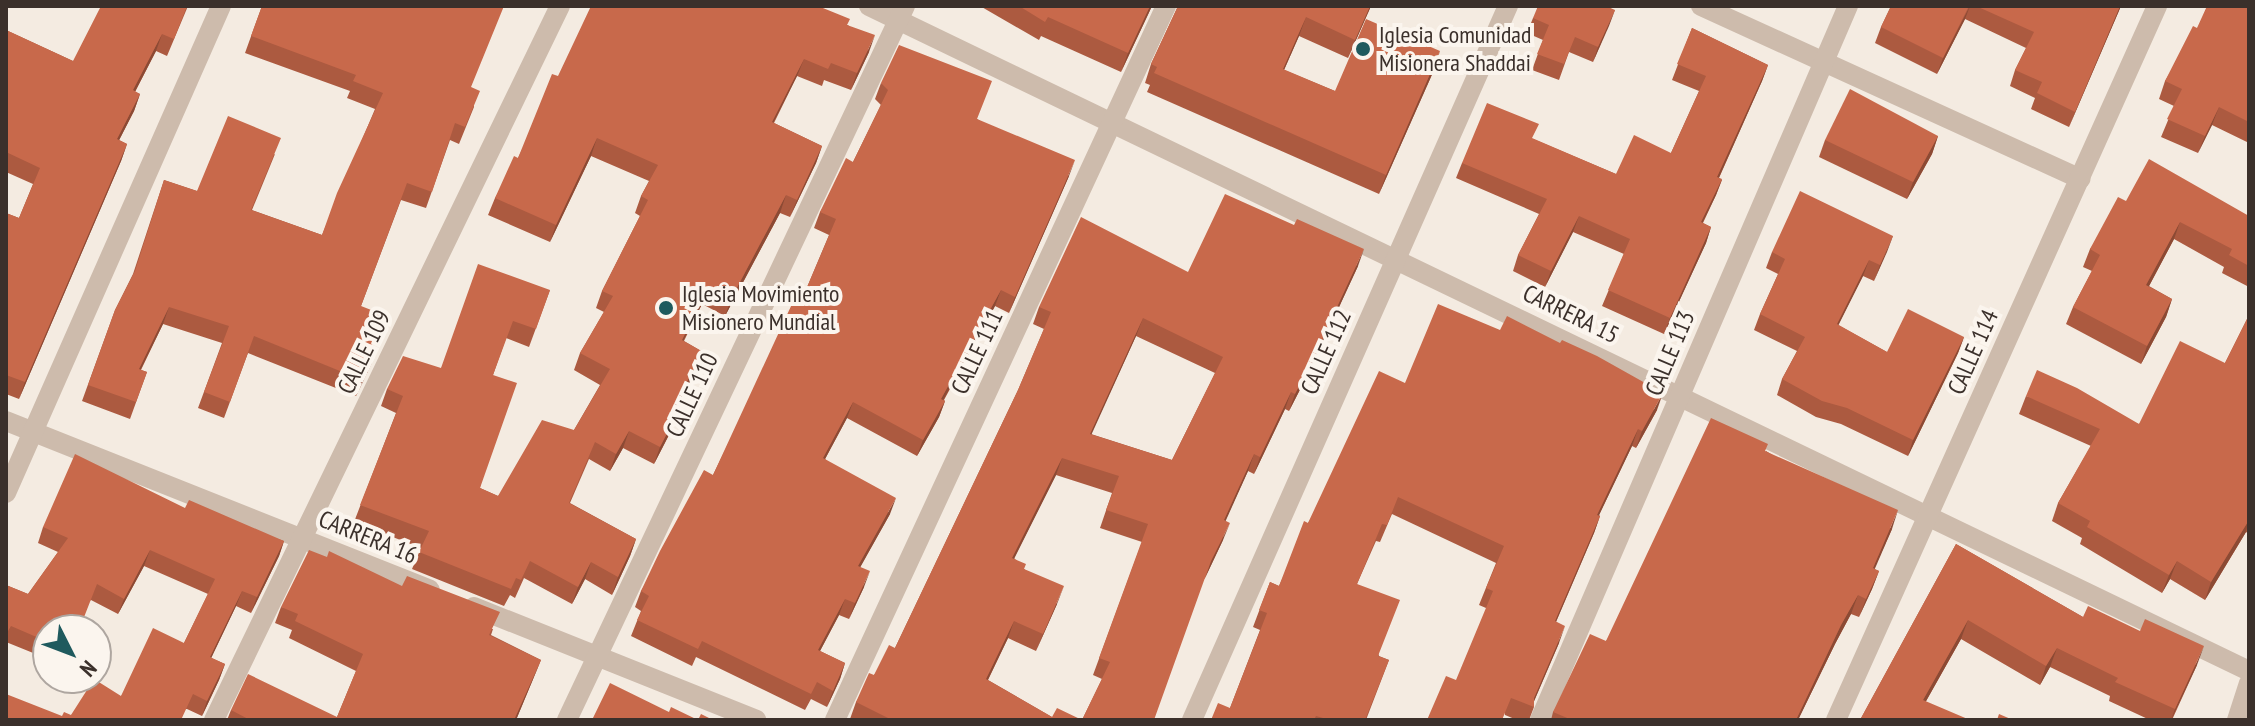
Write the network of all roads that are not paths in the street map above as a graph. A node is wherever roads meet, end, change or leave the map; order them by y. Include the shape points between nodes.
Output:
1 (221, 6) edge
2 (560, 6) edge
3 (869, 6) edge
4 (1166, 6) edge
5 (1508, 6) edge
6 (1701, 6) edge
7 (1848, 6) edge
8 (2157, 6) edge
9 (902, 12) edge
10 (1823, 63) junction
11 (1113, 122) junction
12 (2080, 179) junction
13 (1396, 258) junction
14 (1680, 395) junction
15 (6, 421) edge
16 (34, 433) junction
17 (6, 493) edge
18 (1928, 515) junction
19 (302, 539) junction
20 (597, 656) junction
21 (2249, 671) edge
22 (2249, 683) edge
23 (214, 720) edge
24 (567, 720) edge
25 (756, 720) edge
26 (835, 720) edge
27 (1192, 720) edge
28 (1540, 720) edge
29 (1836, 720) edge
30 (2237, 720) edge

1 - 16 street
2 - 19 street, CALLE 109
3 - 9 street, CARRERA 15
4 - 11 street, CALLE 111
5 - 13 street, CALLE 112
6 - 10 street
7 - 10 street, CALLE 113
8 - 12 street, CALLE 114
9 - 11 street, CARRERA 15
9 - 20 street, CALLE 110
10 - 12 street
10 - 14 street, CALLE 113
11 - 13 street, CARRERA 15
11 - 26 street, CALLE 111
12 - 18 street, CALLE 114
13 - 14 street, CARRERA 15
13 - 27 street, CALLE 112
14 - 18 street, CARRERA 15
14 - 28 street, CALLE 113
15 - 16 street, CARRERA 16
16 - 17 street
16 - 19 street, CARRERA 16
18 - 21 street, CARRERA 15
18 - 29 street, CALLE 114
19 - 20 street, CARRERA 16
19 - 23 street, CALLE 109
20 - 24 street, CALLE 110
20 - 25 street, CARRERA 16
22 - 30 street

